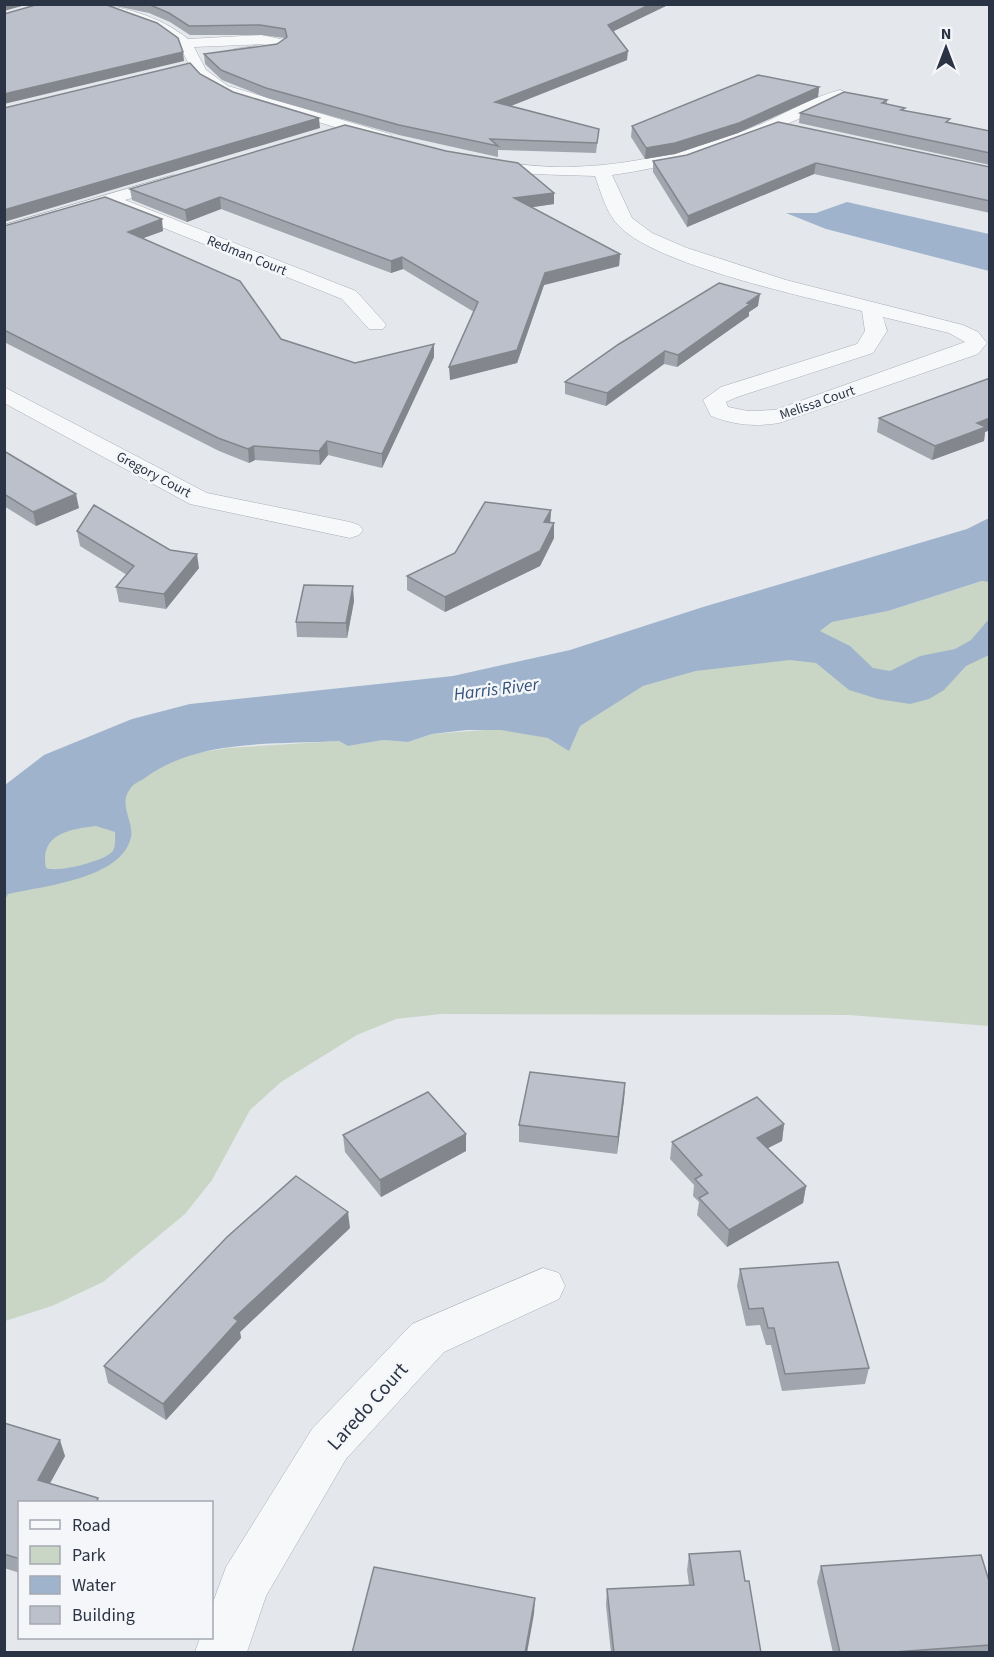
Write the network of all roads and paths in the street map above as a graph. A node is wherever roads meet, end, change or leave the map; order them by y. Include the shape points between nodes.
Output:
1 (89, 4) edge
2 (185, 43) junction
3 (191, 64) junction
4 (844, 93) edge
5 (776, 125) junction
6 (348, 127) junction
7 (798, 130) edge
8 (314, 138) edge
9 (405, 143) edge
10 (463, 158) edge
11 (602, 172) junction
12 (188, 176) edge
13 (109, 200) junction
14 (4, 231) edge
15 (871, 307) junction
16 (375, 325) dead end
17 (4, 394) edge
18 (350, 530) dead end
19 (543, 1286) dead end
20 (221, 1653) edge

1 - 2 street via 158,25
2 - 3 street
2 - 3 street via 261,39 280,42 273,48
3 - 6 street via 224,89
4 - 5 street
5 - 7 street
5 - 11 street via 697,155 654,166
6 - 8 street
6 - 9 street
10 - 11 street via 550,172
11 - 15 street, Melissa Court via 625,223 642,237 696,259
12 - 13 street
13 - 14 street
13 - 16 street, Redman Court via 349,295
15 - 15 street, Melissa Court via 956,329 976,343 779,416 747,419 719,411 714,400 729,392 865,348 876,331
17 - 18 street, Gregory Court via 199,499
19 - 20 street, Laredo Court via 428,1338 329,1444 244,1585

